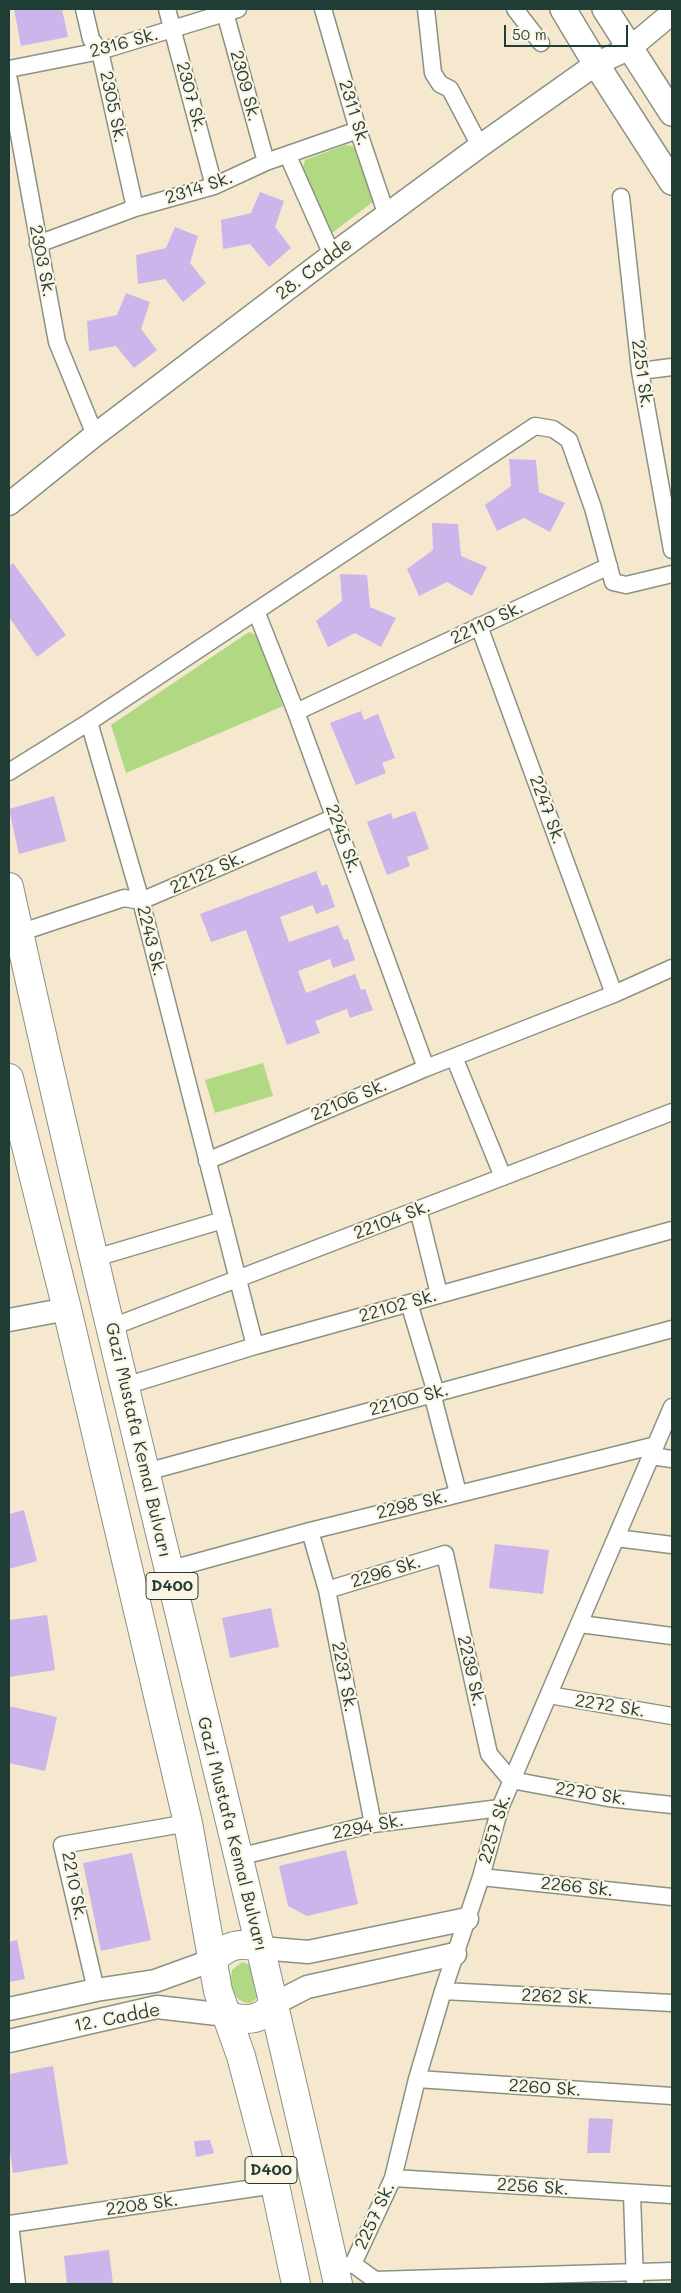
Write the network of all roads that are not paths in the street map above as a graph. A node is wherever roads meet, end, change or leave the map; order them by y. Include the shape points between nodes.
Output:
1 (84, 9) edge
2 (167, 9) edge
3 (323, 9) edge
4 (426, 9) edge
5 (515, 9) edge
6 (563, 9) edge
7 (604, 9) edge
8 (229, 10) edge
9 (672, 12) edge
10 (174, 30) junction
11 (541, 42) dead end
12 (630, 48) junction
13 (100, 51) junction
14 (596, 64) junction
15 (9, 68) edge
16 (9, 80) edge
17 (672, 113) edge
18 (358, 130) junction
19 (480, 146) junction
20 (288, 156) junction
21 (266, 162) junction
22 (672, 182) edge
23 (214, 186) junction
24 (621, 196) dead end
25 (135, 208) junction
26 (387, 216) junction
27 (38, 244) junction
28 (332, 255) junction
29 (672, 367) edge
30 (640, 371) junction
31 (95, 435) junction
32 (9, 504) edge
33 (672, 550) edge
34 (608, 566) junction
35 (672, 574) edge
36 (256, 611) junction
37 (479, 626) junction
38 (296, 712) junction
39 (88, 722) junction
40 (9, 772) edge
41 (335, 817) junction
42 (9, 887) edge
43 (141, 901) junction
44 (19, 933) junction
45 (672, 968) edge
46 (614, 994) junction
47 (454, 1057) junction
48 (426, 1068) junction
49 (9, 1078) edge
50 (672, 1112) edge
51 (207, 1161) junction
52 (503, 1177) junction
53 (418, 1210) junction
54 (222, 1220) junction
55 (672, 1230) edge
56 (94, 1258) junction
57 (239, 1279) junction
58 (439, 1294) junction
59 (409, 1303) junction
60 (67, 1308) junction
61 (9, 1320) edge
62 (112, 1328) junction
63 (672, 1329) edge
64 (255, 1346) junction
65 (125, 1386) junction
66 (436, 1393) junction
67 (672, 1407) edge
68 (654, 1451) junction
69 (672, 1459) edge
70 (146, 1472) junction
71 (458, 1493) junction
72 (310, 1531) junction
73 (616, 1538) junction
74 (672, 1545) edge
75 (445, 1554) joint
76 (168, 1570) junction
77 (327, 1590) junction
78 (580, 1624) junction
79 (672, 1636) edge
80 (549, 1696) junction
81 (672, 1716) edge
82 (511, 1780) junction
83 (672, 1805) edge
84 (500, 1808) junction
85 (188, 1823) junction
86 (373, 1824) junction
87 (238, 1857) junction
88 (481, 1877) junction
89 (672, 1897) edge
90 (467, 1919) junction
91 (261, 1948) junction
92 (455, 1954) junction
93 (213, 1960) junction
94 (96, 1990) junction
95 (443, 1990) junction
96 (672, 2003) edge
97 (274, 2004) junction
98 (9, 2009) edge
99 (226, 2015) junction
100 (9, 2041) edge
101 (417, 2079) junction
102 (672, 2096) edge
103 (394, 2178) junction
104 (275, 2185) junction
105 (632, 2194) junction
106 (672, 2195) edge
107 (10, 2224) edge
108 (672, 2271) edge
109 (342, 2272) edge
110 (635, 2278) edge
111 (17, 2284) edge
112 (296, 2284) edge

1 - 13 street, 2305 Sk. via 91,40
2 - 10 street, 2307 Sk.
3 - 18 street, 2311 Sk.
4 - 19 street via 433,73 440,84 450,89
5 - 11 street
6 - 14 main road
7 - 12 main road
8 - 10 street, 2316 Sk.
8 - 21 street, 2309 Sk.
9 - 12 street, 28. Cadde
10 - 13 street, 2316 Sk.
10 - 23 street, 2307 Sk.
12 - 14 street, 28. Cadde
12 - 17 main road
13 - 15 street, 2316 Sk.
13 - 25 street, 2305 Sk.
14 - 19 street, 28. Cadde
14 - 22 main road
16 - 27 street, 2303 Sk.
18 - 20 street, 2314 Sk.
18 - 26 street, 2311 Sk.
19 - 26 street, 28. Cadde
20 - 21 street, 2314 Sk.
20 - 28 street
21 - 23 street, 2314 Sk.
23 - 25 street, 2314 Sk.
24 - 30 street, 2251 Sk.
25 - 27 street, 2314 Sk.
26 - 28 street, 28. Cadde
27 - 31 street, 2303 Sk. via 57,342
28 - 31 street, 28. Cadde
29 - 30 street
30 - 33 street, 2251 Sk.
31 - 32 street, 28. Cadde
34 - 35 street via 613,582 626,585
34 - 36 street via 593,508 569,440 553,429 535,426
34 - 37 street, 22110 Sk.
36 - 38 street, 2245 Sk.
36 - 39 street
37 - 38 street, 22110 Sk.
37 - 46 street, 2247 Sk.
38 - 41 street, 2245 Sk.
39 - 40 street
39 - 43 street, 2243 Sk.
41 - 43 street, 22122 Sk.
41 - 48 street, 2245 Sk.
42 - 44 highway, Gazi Mustafa Kemal Bulvarı / D400
43 - 44 street, 22122 Sk. via 124,898
43 - 51 street, 2243 Sk.
44 - 56 highway, Gazi Mustafa Kemal Bulvarı / D400
45 - 46 street, 22106 Sk.
46 - 47 street, 22106 Sk.
47 - 48 street, 22106 Sk.
47 - 52 street
48 - 51 street, 22106 Sk.
49 - 60 highway, D400
50 - 52 street, 22104 Sk.
51 - 54 street
52 - 53 street, 22104 Sk.
53 - 57 street, 22104 Sk.
53 - 58 street
54 - 56 street
54 - 57 street
55 - 58 street, 22102 Sk.
56 - 62 highway, Gazi Mustafa Kemal Bulvarı / D400
57 - 62 street, 22104 Sk.
57 - 64 street
58 - 59 street, 22102 Sk.
59 - 64 street, 22102 Sk.
59 - 66 street
60 - 61 street
60 - 85 highway, D400
62 - 65 highway, Gazi Mustafa Kemal Bulvarı / D400
63 - 66 street, 22100 Sk.
64 - 65 street, 22102 Sk.
65 - 70 highway, Gazi Mustafa Kemal Bulvarı / D400
66 - 70 street, 22100 Sk.
66 - 71 street via 434,1401
67 - 68 street, 2257 Sk.
68 - 69 street
68 - 71 street, 2298 Sk.
68 - 73 street, 2257 Sk.
70 - 76 highway, Gazi Mustafa Kemal Bulvarı / D400
71 - 72 street, 2298 Sk.
72 - 76 street, 2298 Sk.
72 - 77 street, 2237 Sk.
73 - 74 street
73 - 78 street, 2257 Sk.
75 - 77 street, 2296 Sk.
75 - 82 street, 2239 Sk. via 489,1754
76 - 87 highway, Gazi Mustafa Kemal Bulvarı / D400
77 - 86 street, 2237 Sk.
78 - 79 street
78 - 80 street, 2257 Sk.
80 - 81 street, 2272 Sk.
80 - 82 street, 2257 Sk.
82 - 83 street, 2270 Sk. via 608,1798
82 - 84 street, 2257 Sk.
84 - 86 street, 2294 Sk.
84 - 88 street, 2257 Sk.
85 - 93 highway, D400
85 - 94 street, 2210 Sk. via 62,1845
86 - 87 street, 2294 Sk.
87 - 91 highway, Gazi Mustafa Kemal Bulvarı / D400
88 - 89 street, 2266 Sk.
88 - 90 street, 2257 Sk.
90 - 91 street via 308,1952
90 - 92 street, 2257 Sk.
91 - 93 highway via 250,1944 232,1946 222,1950
91 - 97 highway, Gazi Mustafa Kemal Bulvarı / D400
92 - 95 street, 2257 Sk.
92 - 97 street via 307,1987
93 - 94 street, 12. Cadde via 155,1981
93 - 99 highway, D400
94 - 98 street, 12. Cadde
95 - 96 street, 2262 Sk.
95 - 101 street, 2257 Sk.
97 - 99 highway via 268,2012 250,2020
97 - 109 highway, Gazi Mustafa Kemal Bulvarı / D400
99 - 100 street, 12. Cadde via 158,2007
99 - 104 highway, D400 via 241,2056
101 - 102 street, 2260 Sk.
101 - 103 street, 2257 Sk.
103 - 105 street, 2256 Sk.
103 - 109 street, 2257 Sk.
104 - 107 street, 2208 Sk.
104 - 112 highway, D400
105 - 106 street, 2256 Sk.
105 - 110 street
107 - 111 street
108 - 110 street
109 - 110 street via 376,2280

